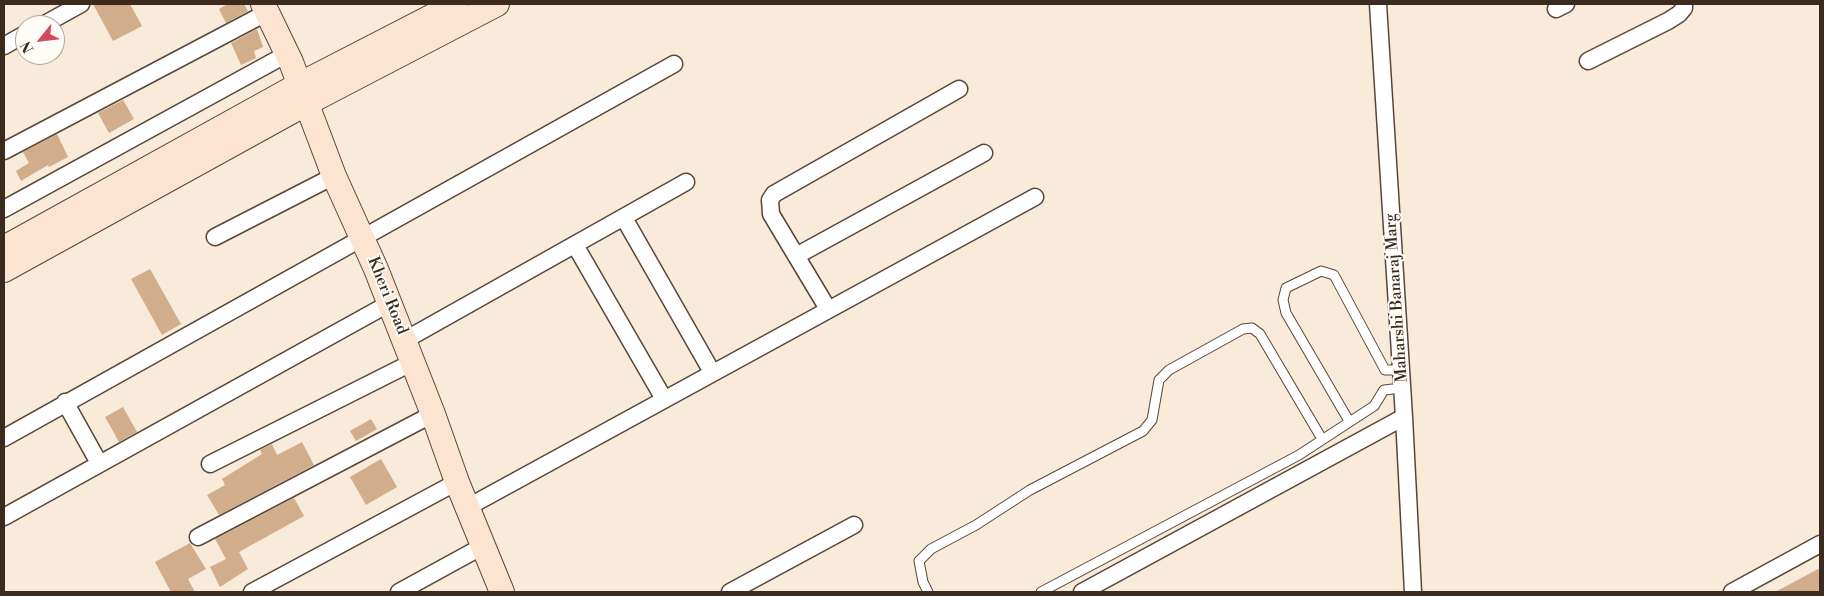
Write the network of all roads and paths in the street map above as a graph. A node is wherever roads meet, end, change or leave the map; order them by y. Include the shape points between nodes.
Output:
1 (81, 4) edge
2 (456, 4) edge
3 (497, 4) edge
4 (1378, 4) edge
5 (1684, 4) edge
6 (264, 8) edge
7 (61, 15) edge
8 (15, 40) edge
9 (4, 46) edge
10 (287, 54) junction
11 (1588, 61) dead end
12 (674, 64) dead end
13 (959, 89) dead end
14 (303, 94) junction
15 (4, 151) edge
16 (984, 153) dead end
17 (334, 176) junction
18 (686, 182) dead end
19 (1035, 197) dead end
20 (4, 209) edge
21 (624, 218) junction
22 (215, 237) dead end
23 (362, 237) junction
24 (575, 245) junction
25 (4, 248) edge
26 (796, 256) junction
27 (4, 270) edge
28 (390, 303) junction
29 (828, 309) junction
30 (409, 351) junction
31 (1401, 370) junction
32 (712, 372) junction
33 (1402, 388) junction
34 (664, 399) junction
35 (66, 402) junction
36 (433, 414) junction
37 (1404, 417) junction
38 (1349, 421) junction
39 (4, 438) edge
40 (1322, 439) junction
41 (99, 463) junction
42 (210, 464) dead end
43 (457, 482) junction
44 (468, 508) junction
45 (4, 517) edge
46 (854, 525) dead end
47 (198, 537) dead end
48 (1820, 544) edge
49 (484, 546) junction
50 (1820, 555) edge
51 (252, 592) edge
52 (399, 592) edge
53 (502, 592) edge
54 (730, 592) edge
55 (928, 592) edge
56 (1041, 592) edge
57 (1082, 592) edge
58 (1412, 592) edge
59 (1732, 592) edge
60 (1754, 592) edge

1 - 7 street
2 - 14 street
3 - 14 street
4 - 31 street, Maharshi Banaraj Marg
5 - 11 street via 1679,14 1668,21
6 - 10 street, Kheri Road
6 - 15 street
8 - 9 street
10 - 14 street, Kheri Road
10 - 20 street
12 - 23 street
13 - 26 street via 774,194 769,208
14 - 17 street, Kheri Road
14 - 25 street
14 - 27 street
16 - 26 street
17 - 22 street
17 - 23 street, Kheri Road
18 - 21 street
19 - 29 street
21 - 24 street
21 - 32 street
23 - 28 street, Kheri Road
23 - 35 street
24 - 30 street
24 - 34 street
26 - 29 street
28 - 30 street, Kheri Road
28 - 41 street
29 - 32 street
30 - 36 street, Kheri Road
30 - 42 street
31 - 33 street, Maharshi Banaraj Marg
31 - 38 lane via 1385,370 1334,275 1321,271 1286,288 1283,300 1286,313
32 - 34 street
33 - 37 street, Maharshi Banaraj Marg
33 - 38 lane via 1384,390 1374,406
34 - 44 street
35 - 39 street
35 - 41 street
36 - 43 street, Kheri Road
36 - 47 street
37 - 57 street
37 - 58 street, Maharshi Banaraj Marg
38 - 40 lane
40 - 55 lane via 1260,334 1252,328 1243,330 1169,370 1159,380 1152,420 1143,431 1030,490 931,549 919,561
40 - 56 lane via 1299,455
41 - 45 street
43 - 44 street, Kheri Road
43 - 51 street
44 - 49 street, Kheri Road
46 - 54 street
48 - 59 street
49 - 52 street
49 - 53 street, Kheri Road
50 - 60 street

